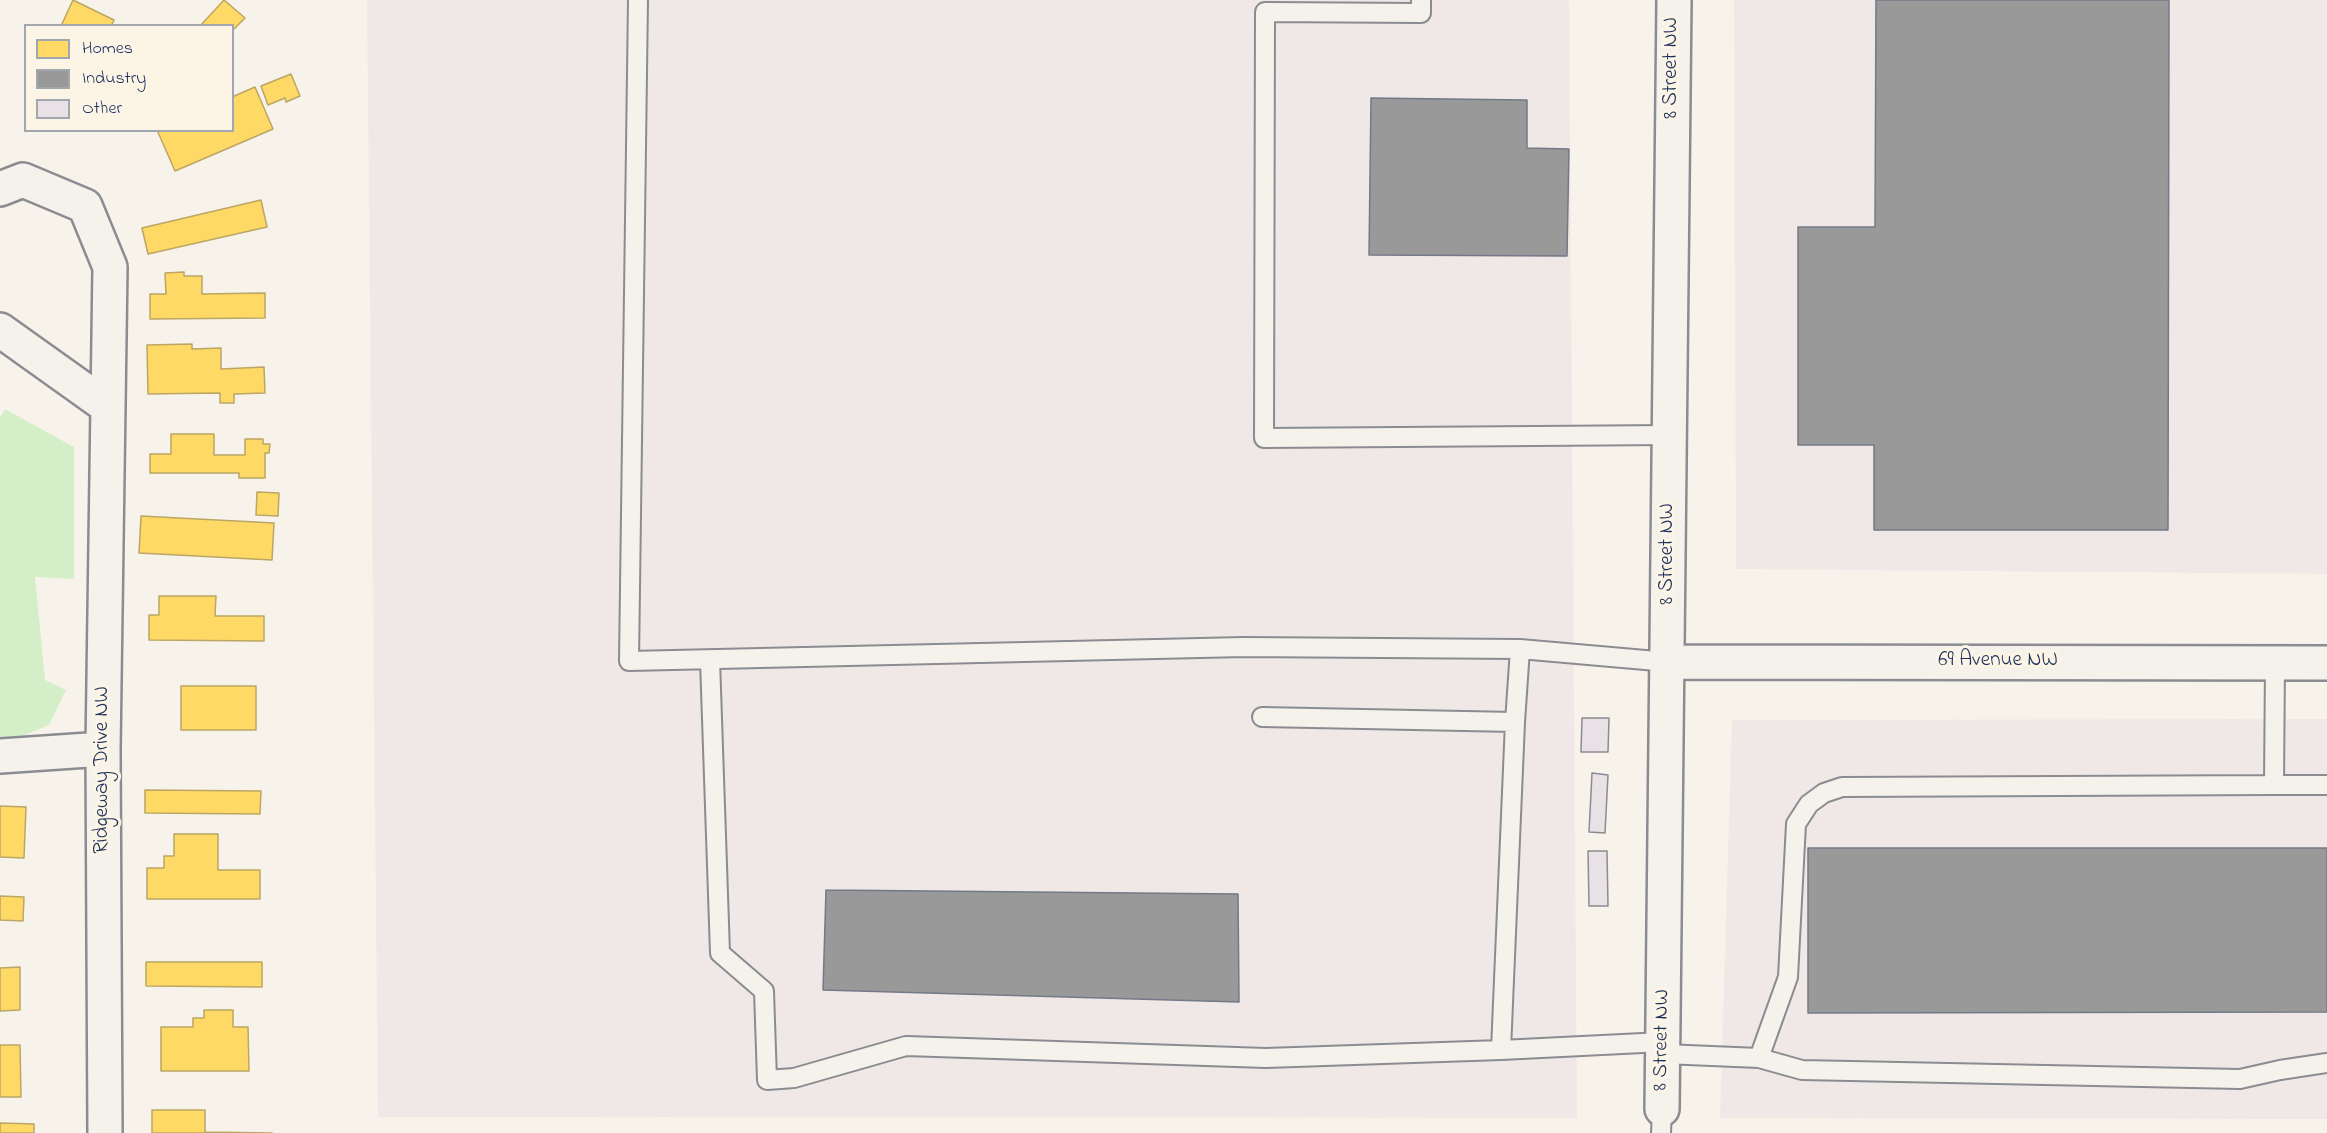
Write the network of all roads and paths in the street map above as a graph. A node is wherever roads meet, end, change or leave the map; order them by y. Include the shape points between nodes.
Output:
1 (638, 0) edge
2 (1421, 0) edge
3 (1674, 0) edge
4 (0, 189) edge
5 (0, 330) edge
6 (108, 407) junction
7 (1670, 435) junction
8 (1520, 649) junction
9 (710, 660) junction
10 (1668, 662) junction
11 (2275, 663) junction
12 (2327, 663) edge
13 (1262, 717) dead end
14 (1515, 722) junction
15 (103, 749) junction
16 (0, 756) edge
17 (2274, 785) junction
18 (2327, 785) edge
19 (1664, 1048) junction
20 (1501, 1050) junction
21 (1759, 1058) junction
22 (2327, 1063) edge
23 (1662, 1121) edge
24 (105, 1133) edge

1 - 9 lane via 629,661
2 - 7 lane via 1421,13 1265,12 1264,438
3 - 7 street, 8 Street NW
4 - 6 street, Ridgeway Drive NW via 23,180 85,206 110,267
5 - 6 street
6 - 15 street, Ridgeway Drive NW
7 - 10 street, 8 Street NW
8 - 9 lane via 1244,647
8 - 10 lane
8 - 14 lane
9 - 20 lane via 720,953 764,991 767,1080 794,1078 906,1046 1266,1058
10 - 11 street, 69 Avenue NW
10 - 19 street, 8 Street NW
11 - 12 street, 69 Avenue NW
11 - 17 lane
13 - 14 lane
14 - 20 lane
15 - 16 street
15 - 24 street, Ridgeway Drive NW
17 - 18 lane
17 - 21 lane via 1842,787 1824,793 1809,804 1796,825 1788,977
19 - 20 lane
19 - 21 lane
19 - 23 street, 8 Street NW
21 - 22 lane via 1802,1070 2240,1079

